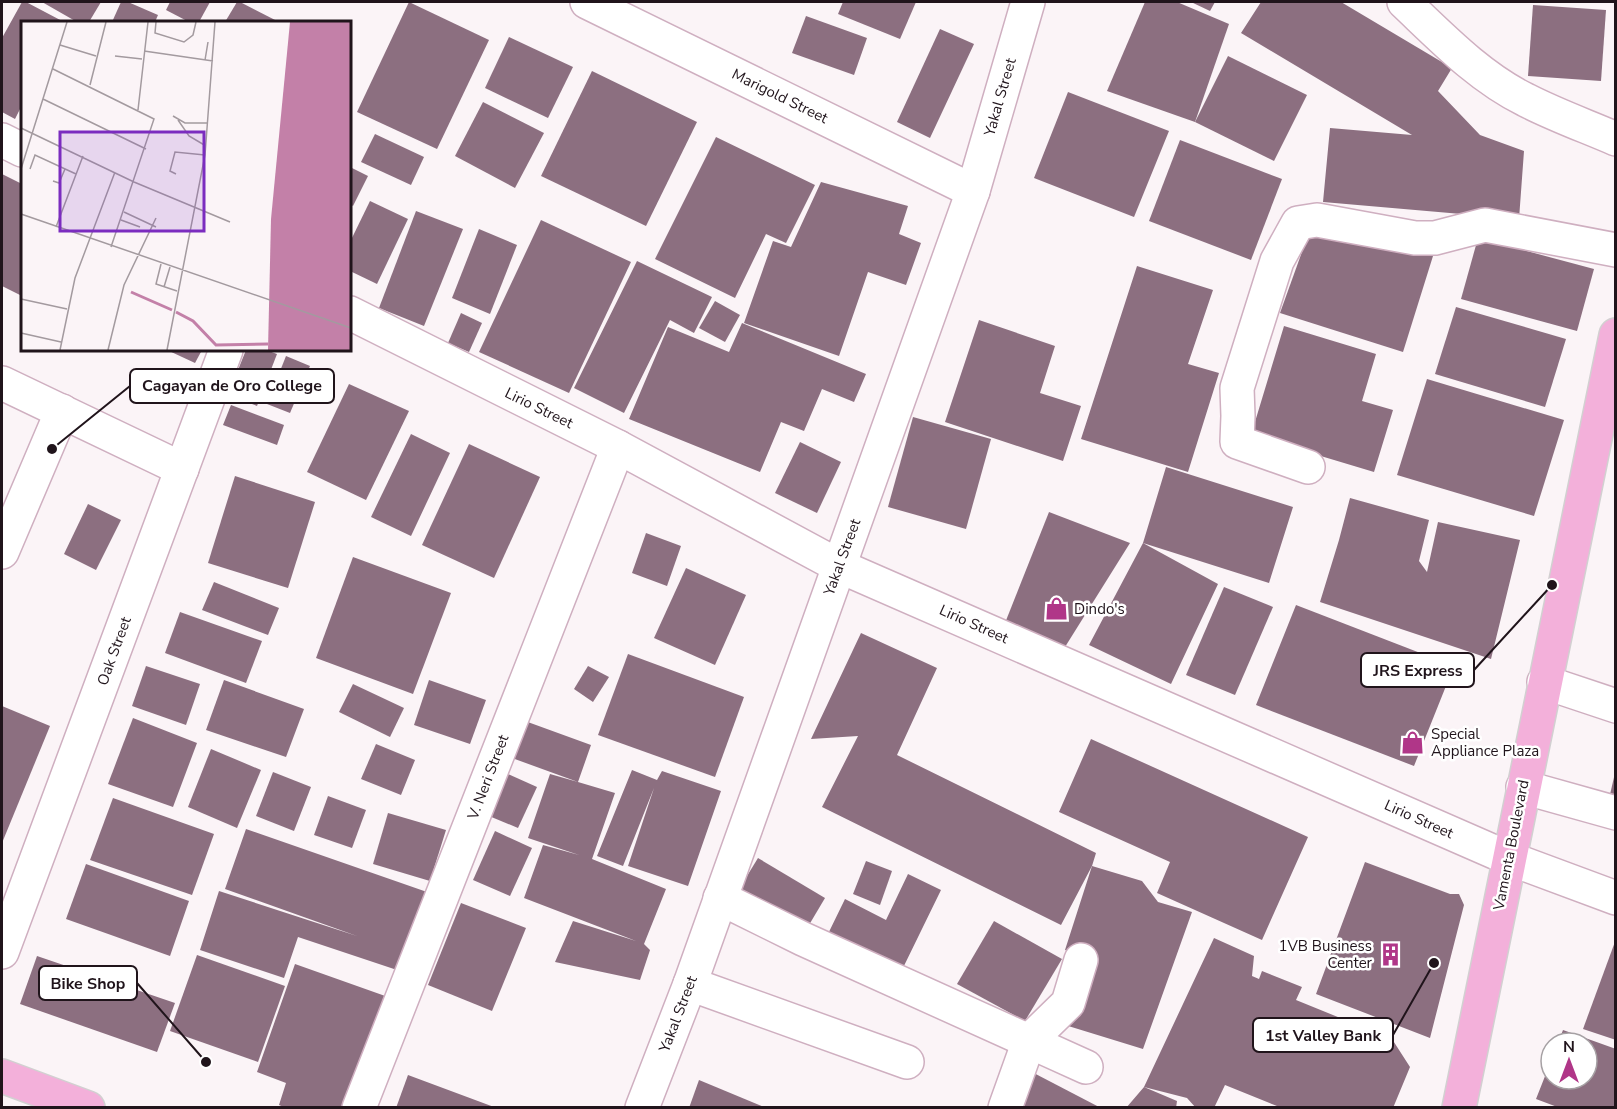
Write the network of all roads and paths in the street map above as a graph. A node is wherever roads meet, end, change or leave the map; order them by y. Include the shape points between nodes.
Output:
1 (587, 2) edge
2 (1028, 2) edge
3 (1404, 2) edge
4 (1616, 139) edge
5 (2, 140) edge
6 (21, 150) edge
7 (973, 191) junction
8 (1616, 250) edge
9 (351, 314) edge
10 (1616, 335) edge
11 (226, 351) edge
12 (2, 383) edge
13 (62, 411) junction
14 (618, 447) junction
15 (1308, 467) dead end
16 (182, 469) junction
17 (2, 552) edge
18 (839, 566) junction
19 (1544, 682) junction
20 (1616, 706) edge
21 (1523, 787) junction
22 (1616, 813) edge
23 (1508, 858) junction
24 (720, 898) junction
25 (1616, 898) edge
26 (2, 952) edge
27 (1081, 960) dead end
28 (690, 984) junction
29 (1029, 1041) junction
30 (907, 1062) dead end
31 (1086, 1067) dead end
32 (2, 1076) edge
33 (88, 1107) edge
34 (359, 1107) edge
35 (642, 1107) edge
36 (1005, 1107) edge
37 (1459, 1107) edge

1 - 7 street, Marigold Street
2 - 7 street, Yakal Street
3 - 4 street via 1489,77 1525,100
5 - 6 street
7 - 18 street, Yakal Street
8 - 15 street via 1485,225 1435,238 1415,238 1317,220 1298,223 1277,261 1236,388 1236,442
9 - 14 street, Lirio Street
10 - 19 main road, Vamenta Boulevard
11 - 16 street, Oak Street
12 - 13 street
13 - 16 street
13 - 17 street
14 - 18 street, Lirio Street
14 - 34 street, V. Neri Street
16 - 26 street, Oak Street
18 - 23 street, Lirio Street
18 - 24 street, Yakal Street
19 - 20 street
19 - 21 main road, Vamenta Boulevard
21 - 22 street
21 - 23 main road, Vamenta Boulevard
23 - 25 street, Lirio Street
23 - 37 main road, Vamenta Boulevard
24 - 28 street, Yakal Street
24 - 29 street
27 - 29 street via 1068,1003
28 - 30 street
28 - 35 street, Yakal Street
29 - 31 street
29 - 36 street
32 - 33 main road

